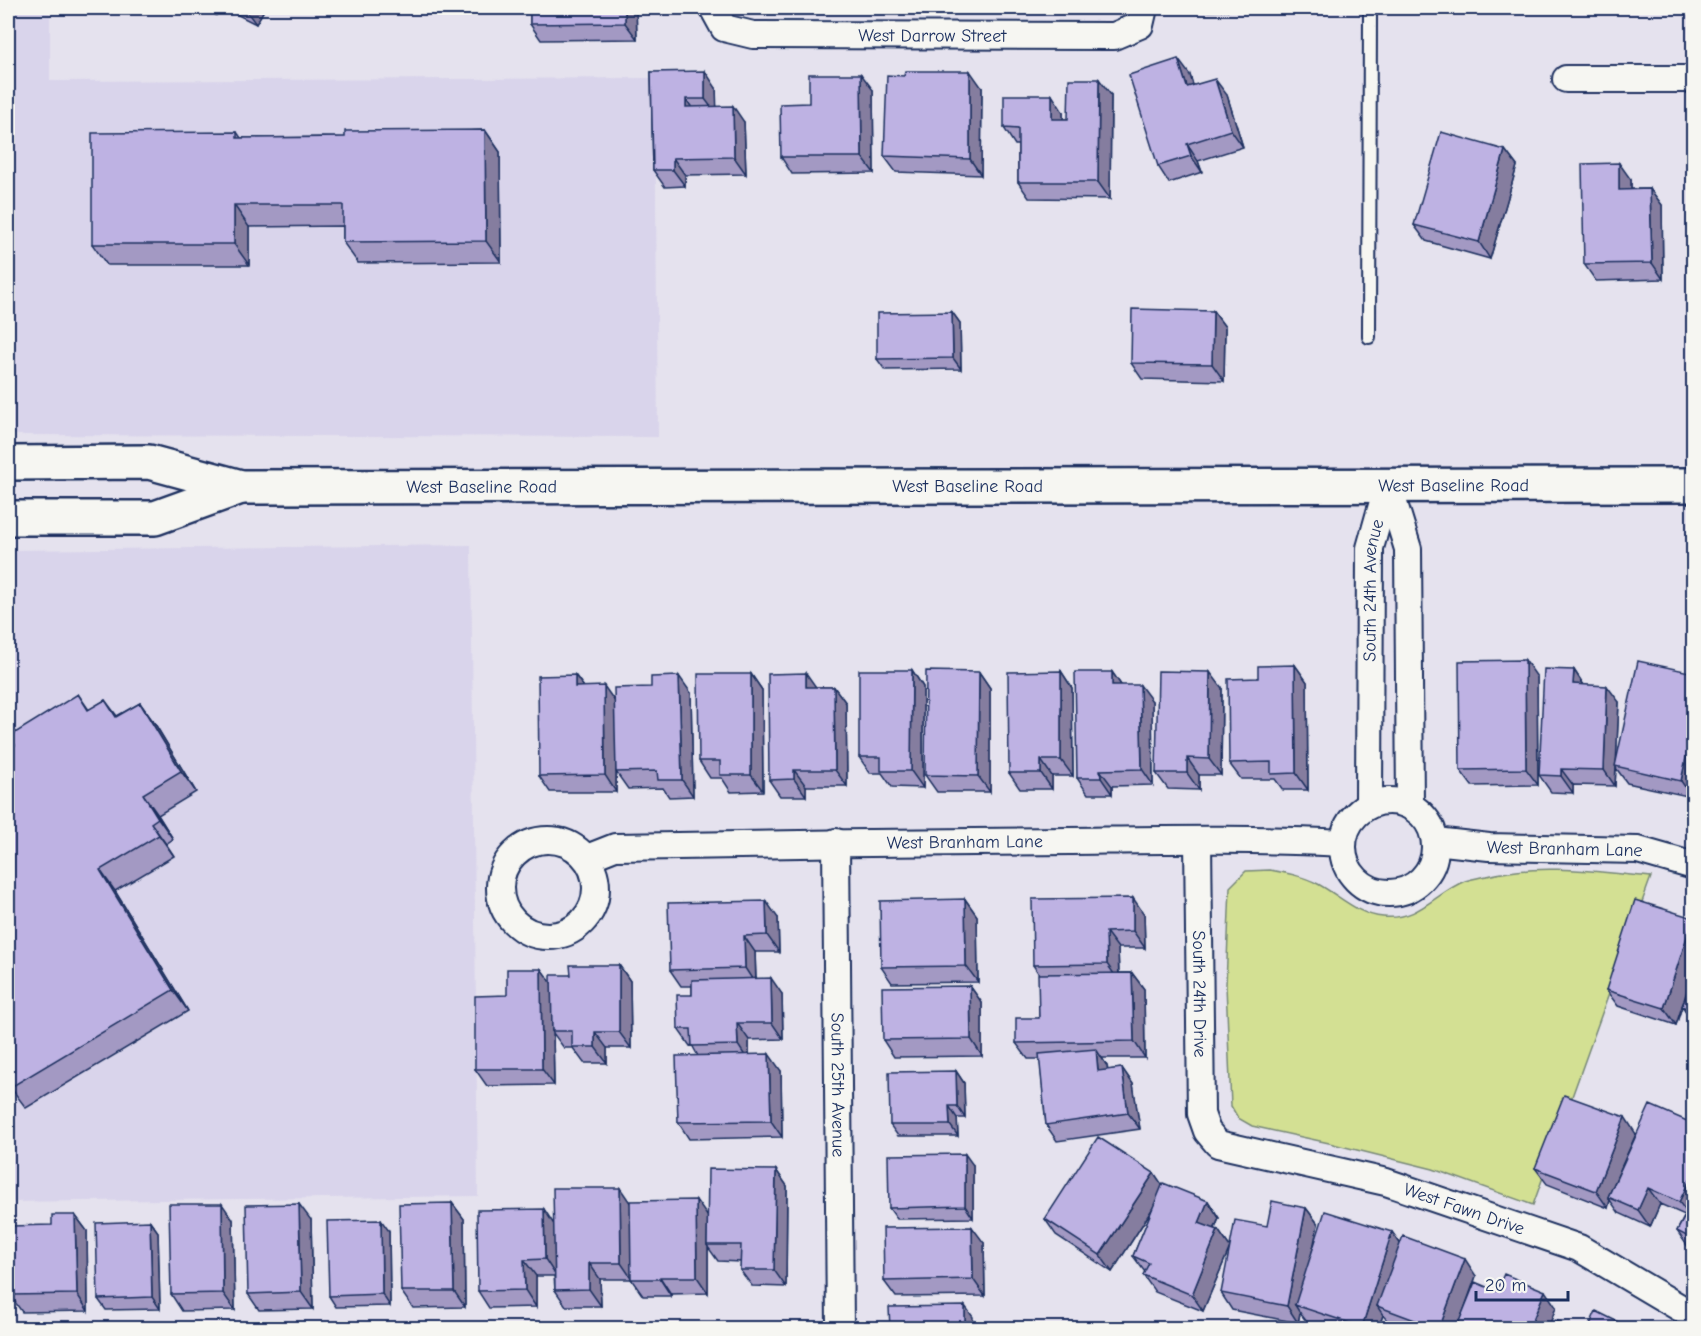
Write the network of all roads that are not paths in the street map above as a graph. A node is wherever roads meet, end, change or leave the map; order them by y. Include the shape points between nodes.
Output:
1 (1370, 8) edge
2 (1142, 16) edge
3 (718, 18) edge
4 (1566, 79) dead end
5 (1694, 79) edge
6 (1369, 336) dead end
7 (8, 463) edge
8 (1388, 484) junction
9 (1694, 485) edge
10 (242, 487) junction
11 (8, 518) edge
12 (1369, 804) junction
13 (1410, 805) junction
14 (1198, 840) junction
15 (1435, 841) junction
16 (836, 842) junction
17 (1342, 843) junction
18 (586, 858) dead end
19 (1694, 866) edge
20 (1218, 1144) joint
21 (1694, 1316) edge
22 (840, 1329) edge

1 - 6 lane
2 - 3 street, West Darrow Street via 1114,36 753,35
4 - 5 street
7 - 10 main road, West Baseline Road via 149,462
8 - 9 main road, West Baseline Road
8 - 10 main road, West Baseline Road
8 - 12 street, South 24th Avenue via 1370,548
8 - 13 street, South 24th Avenue via 1408,549
10 - 11 main road, West Baseline Road via 155,518
12 - 13 street via 1390,800
12 - 17 street via 1351,819
13 - 15 street via 1422,814
14 - 16 street, West Branham Lane
14 - 17 street, West Branham Lane
14 - 20 street, South 24th Drive via 1202,1114 1207,1131
15 - 17 street via 1429,871 1405,890 1390,893 1360,884 1343,858
15 - 19 street, West Branham Lane via 1490,848 1638,850
16 - 18 street, West Branham Lane via 615,848
16 - 22 street, South 25th Avenue
20 - 21 street, West Fawn Drive via 1386,1182 1579,1248

